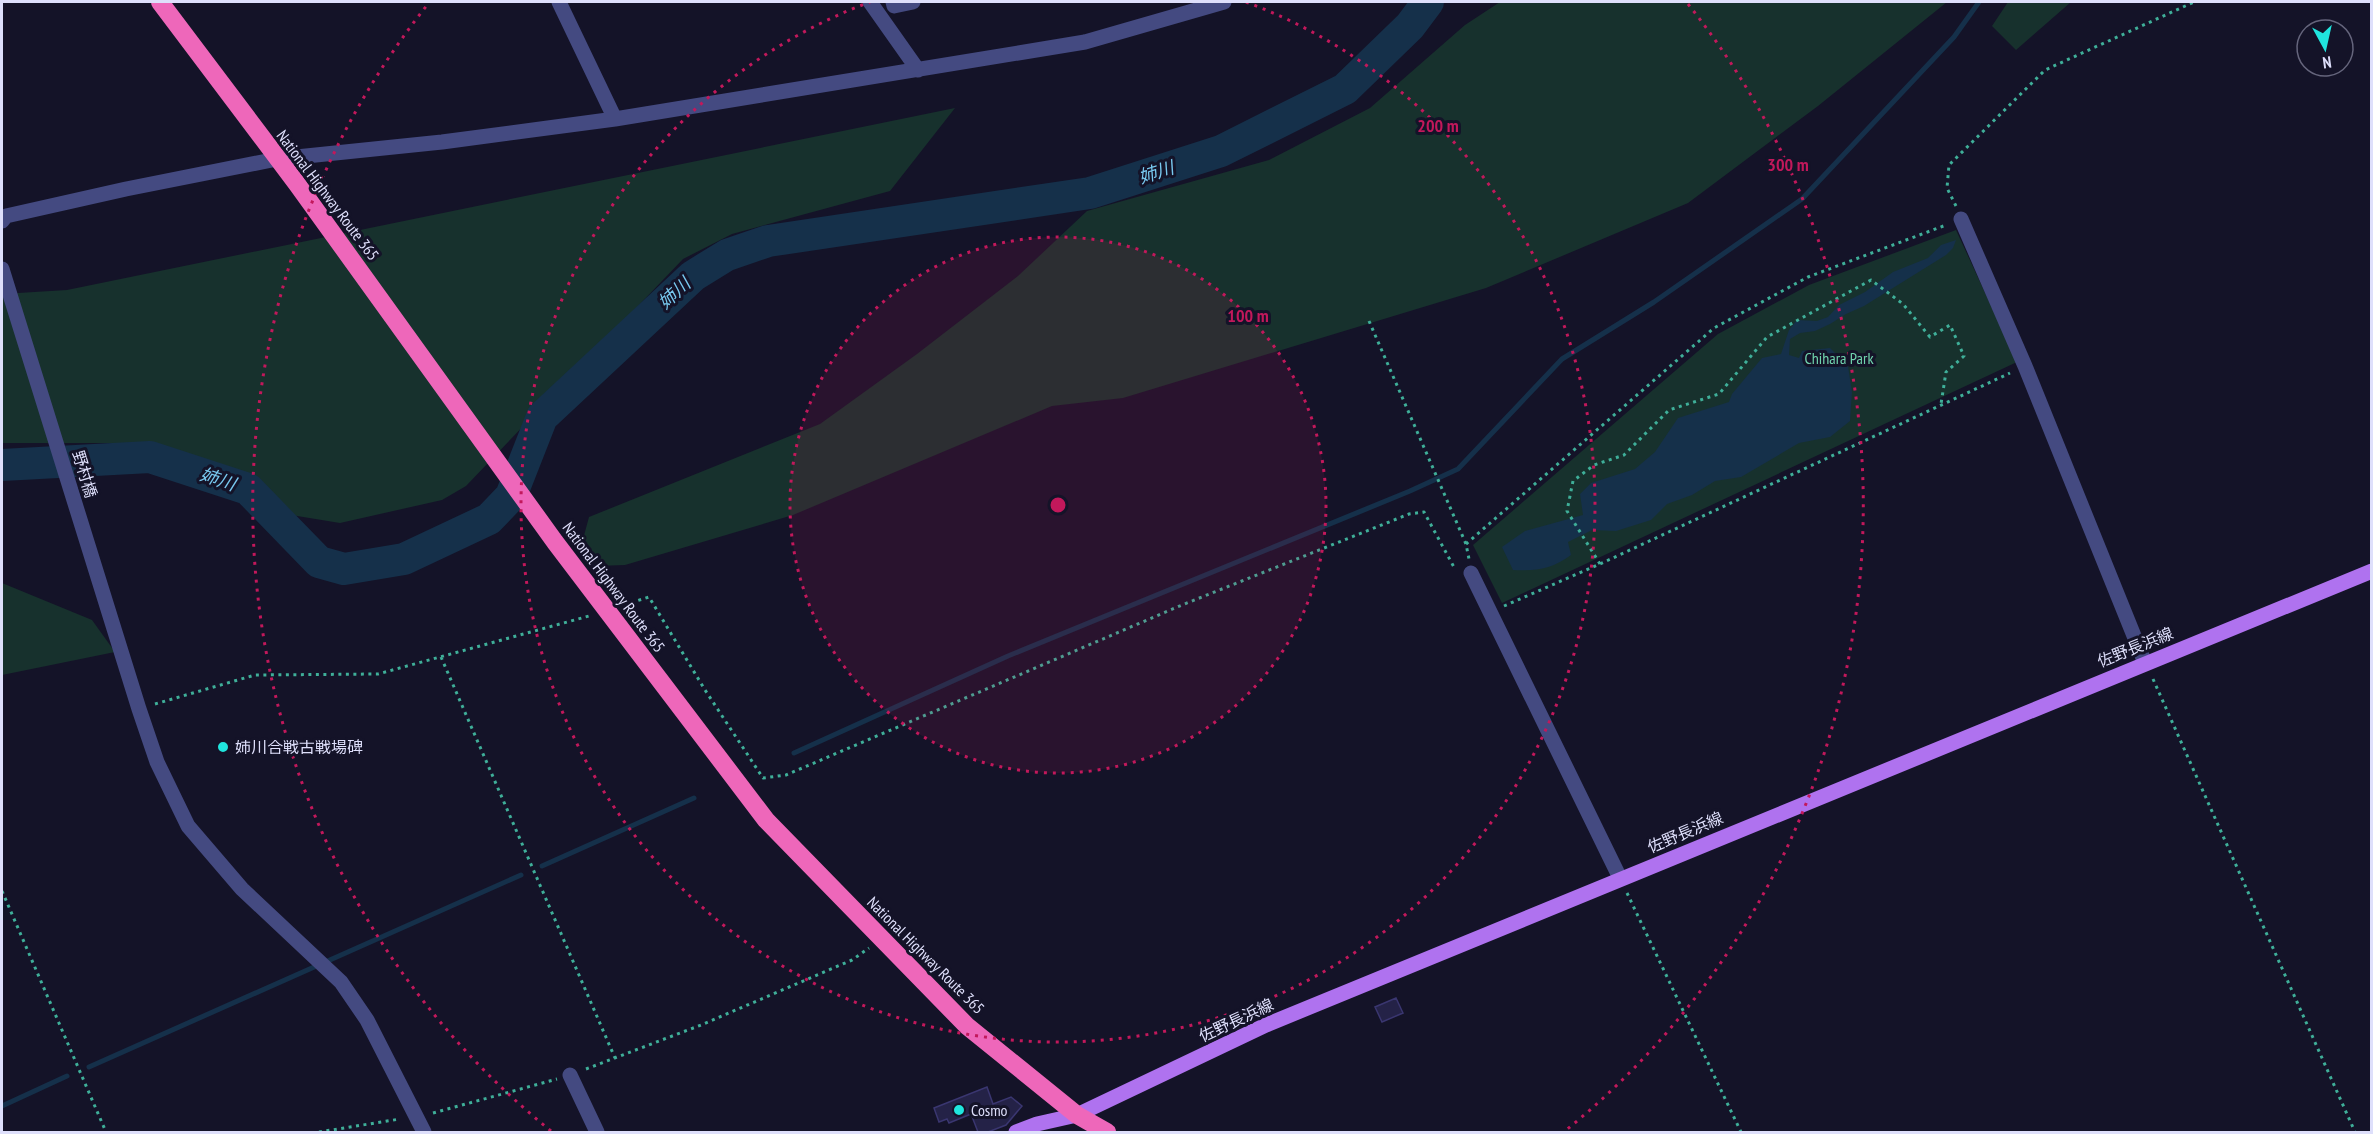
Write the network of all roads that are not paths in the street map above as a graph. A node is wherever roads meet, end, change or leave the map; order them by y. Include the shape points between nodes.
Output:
1 (160, 2) edge
2 (559, 2) edge
3 (870, 2) edge
4 (893, 2) edge
5 (913, 2) edge
6 (1224, 2) edge
7 (918, 70) junction
8 (615, 119) junction
9 (277, 159) junction
10 (1961, 219) road end
11 (2, 221) edge
12 (2, 269) edge
13 (2372, 571) edge
14 (1471, 573) road end
15 (2145, 663) junction
16 (1620, 878) junction
17 (570, 1075) road end
18 (1077, 1114) junction
19 (424, 1132) edge
20 (597, 1132) edge
21 (1016, 1132) edge
22 (1107, 1132) edge

1 - 9 highway, National Highway Route 365
2 - 8 street
3 - 7 street
4 - 5 street via 894,6
6 - 7 street via 1085,42
7 - 8 street
8 - 9 street
9 - 11 street via 6,216
9 - 18 highway, National Highway Route 365 via 555,542 766,820 967,1026
10 - 15 street
12 - 19 street, 野村橋 via 157,762 188,826 242,889 341,982 367,1020
13 - 15 main road, 佐野長浜線
14 - 16 street
15 - 16 main road, 佐野長浜線
16 - 18 main road, 佐野長浜線 via 1266,1024
17 - 20 street
18 - 21 main road, 佐野長浜線
18 - 22 highway, National Highway Route 365

